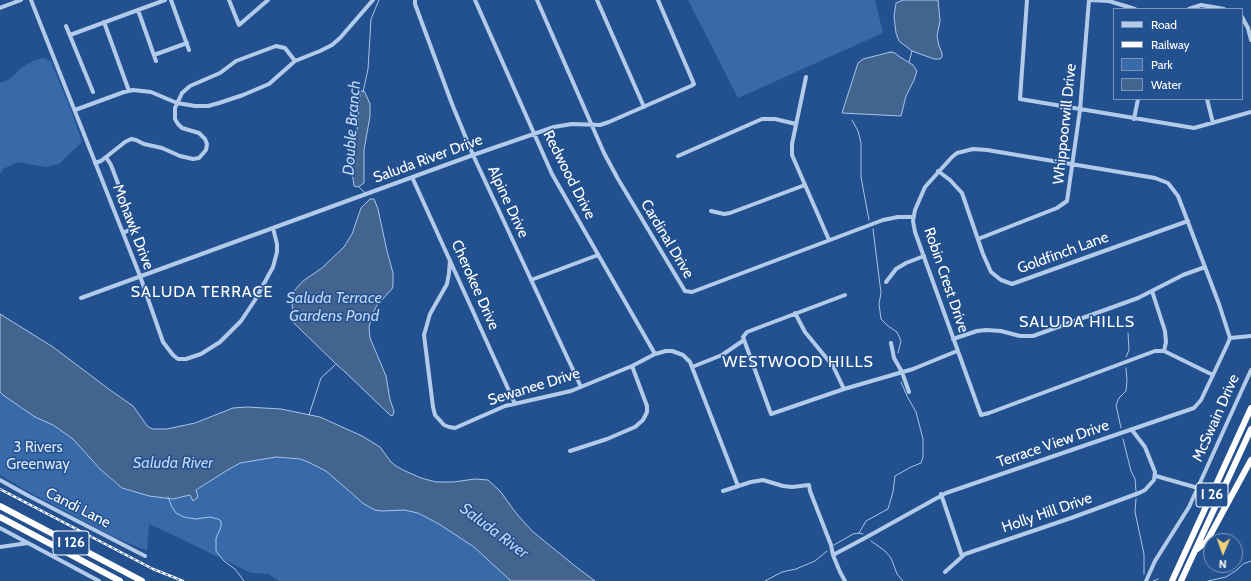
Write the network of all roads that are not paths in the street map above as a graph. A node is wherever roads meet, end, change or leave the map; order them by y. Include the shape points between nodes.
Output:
1 (21, 0) edge
2 (31, 0) edge
3 (165, 0) edge
4 (171, 0) edge
5 (229, 0) edge
6 (268, 0) edge
7 (373, 0) edge
8 (415, 0) edge
9 (475, 0) edge
10 (537, 0) edge
11 (597, 0) edge
12 (658, 0) edge
13 (1027, 0) edge
14 (1089, 0) edge
15 (0, 8) edge
16 (1132, 8) edge
17 (1192, 8) edge
18 (1218, 8) edge
19 (138, 10) junction
20 (1243, 19) edge
21 (104, 22) junction
22 (66, 26) dead end
23 (70, 35) junction
24 (1251, 40) edge
25 (186, 43) junction
26 (189, 50) dead end
27 (154, 55) junction
28 (156, 61) dead end
29 (295, 61) junction
30 (806, 77) dead end
31 (129, 90) junction
32 (93, 92) dead end
33 (1138, 100) edge
34 (1207, 100) edge
35 (177, 103) junction
36 (644, 107) junction
37 (75, 110) junction
38 (1080, 110) junction
39 (1251, 112) edge
40 (1134, 118) junction
41 (1213, 123) junction
42 (796, 124) junction
43 (592, 125) junction
44 (534, 134) junction
45 (473, 155) junction
46 (678, 156) dead end
47 (106, 157) junction
48 (95, 163) junction
49 (1073, 165) junction
50 (938, 171) junction
51 (412, 177) junction
52 (805, 185) junction
53 (711, 211) dead end
54 (914, 217) junction
55 (1188, 221) junction
56 (273, 228) junction
57 (123, 233) junction
58 (978, 239) junction
59 (829, 240) junction
60 (598, 255) junction
61 (924, 256) junction
62 (450, 260) junction
63 (1205, 267) junction
64 (140, 276) junction
65 (531, 280) junction
66 (886, 282) dead end
67 (1152, 291) junction
68 (845, 295) dead end
69 (81, 298) dead end
70 (795, 313) junction
71 (1251, 336) edge
72 (1230, 338) junction
73 (953, 339) junction
74 (744, 340) junction
75 (891, 343) dead end
76 (958, 351) junction
77 (1164, 351) junction
78 (655, 354) junction
79 (632, 366) junction
80 (692, 367) junction
81 (1251, 370) edge
82 (902, 372) junction
83 (1213, 375) junction
84 (581, 387) junction
85 (844, 389) junction
86 (909, 392) dead end
87 (515, 404) junction
88 (1251, 408) edge
89 (1251, 429) edge
90 (1132, 430) junction
91 (570, 451) dead end
92 (1251, 460) edge
93 (1156, 476) junction
94 (0, 480) edge
95 (738, 486) junction
96 (1198, 488) junction
97 (723, 491) dead end
98 (941, 494) junction
99 (0, 506) edge
100 (0, 517) edge
101 (0, 528) edge
102 (29, 543) junction
103 (0, 547) edge
104 (1195, 551) junction
105 (833, 555) junction
106 (146, 556) dead end
107 (962, 556) junction
108 (945, 572) dead end
109 (99, 581) edge
110 (120, 581) edge
111 (142, 581) edge
112 (845, 581) edge
113 (1146, 581) edge
114 (1172, 581) edge
115 (1181, 581) edge

1 - 15 street
2 - 37 street, Mohawk Drive
3 - 19 street
4 - 25 street
5 - 6 street via 239,24
7 - 29 street via 332,45
8 - 45 street, Alpine Drive
9 - 44 street, Redwood Drive
10 - 43 street, Cardinal Drive
11 - 36 street
12 - 36 street, Saluda River Drive via 694,84
13 - 38 street via 1020,99
14 - 16 street via 1109,1
14 - 38 street, Whippoorwill Drive
17 - 18 street via 1201,5
19 - 21 street
19 - 27 street
20 - 24 street
21 - 23 street
21 - 31 street
22 - 23 street
23 - 32 street
25 - 26 street
25 - 27 street
27 - 28 street
29 - 35 street via 269,84 237,97 208,106
29 - 35 street via 285,48 275,47 239,60 220,74 190,86 181,94
30 - 42 street
31 - 35 street via 151,92
31 - 37 street
33 - 40 street
34 - 41 street
35 - 47 street via 174,114 178,124 184,129 199,133 206,141 206,150 202,156 193,159 131,140
36 - 43 street, Saluda River Drive via 609,122
37 - 48 street, Mohawk Drive
38 - 40 street
38 - 49 street, Whippoorwill Drive
39 - 41 street
40 - 41 street via 1194,128
42 - 46 street via 762,119
42 - 52 street via 792,155
43 - 44 street, Saluda River Drive via 563,125
43 - 59 street, Cardinal Drive via 618,179 685,291 692,292
44 - 45 street, Saluda River Drive
44 - 60 street, Redwood Drive via 552,174
45 - 51 street, Saluda River Drive
45 - 65 street, Alpine Drive
47 - 48 street
47 - 57 street via 133,223 131,229
48 - 57 street, Mohawk Drive
49 - 50 street, Robin Crest Drive via 973,149 957,153
49 - 55 street, Robin Crest Drive via 1155,178 1165,182 1178,196
49 - 58 street, Whippoorwill Drive via 1069,196 1065,203
50 - 54 street, Robin Crest Drive via 919,198
50 - 58 street, Goldfinch Lane via 962,193
51 - 56 street, Saluda River Drive
51 - 62 street, Cherokee Drive
52 - 53 street via 730,213
52 - 59 street
54 - 59 street, Cardinal Drive via 889,218
54 - 61 street, Robin Crest Drive via 915,232
55 - 58 street, Goldfinch Lane via 1012,284 1000,280 991,272
55 - 63 street, Robin Crest Drive
56 - 64 street, Saluda River Drive
56 - 64 street, Mohawk Drive via 277,244 276,260 255,300 228,335 209,350 186,360 173,355 167,348
57 - 64 street, Mohawk Drive
60 - 65 street
60 - 78 street, Redwood Drive
61 - 66 street via 896,269
61 - 73 street, Robin Crest Drive
62 - 87 street, Cherokee Drive
62 - 87 street, Sewanee Drive via 447,284 430,314 424,335 435,414 444,425 455,428 494,410
63 - 67 street
63 - 72 street, Robin Crest Drive
64 - 69 street, Saluda River Drive
65 - 84 street, Alpine Drive
67 - 73 street via 1126,303 1033,336 986,330
67 - 77 street via 1166,331
68 - 70 street
70 - 74 street via 747,332
70 - 85 street via 805,332 833,366
71 - 72 street
72 - 83 street, Terrace View Drive
73 - 76 street, Robin Crest Drive
74 - 80 street via 722,355
74 - 85 street via 771,414
75 - 82 street via 894,358
76 - 77 street, Robin Crest Drive via 981,415 1155,351
76 - 82 street
77 - 83 street
78 - 79 street, Sewanee Drive
78 - 80 street, Sewanee Drive via 666,351 678,352 687,357
79 - 84 street, Sewanee Drive
79 - 91 street via 647,406 643,420 635,427 607,439
80 - 95 street, Sewanee Drive
81 - 96 street, McSwain Drive
82 - 85 street
82 - 86 street
83 - 90 street, Terrace View Drive via 1201,400 1194,408
84 - 87 street, Sewanee Drive
88 - 114 highway, I 26
89 - 104 highway, I 26
90 - 93 street via 1145,447
90 - 98 street, Terrace View Drive
92 - 104 highway via 1207,541
93 - 96 street
93 - 107 street, Holly Hill Drive via 1150,486 1139,493
94 - 106 street, Candi Lane
95 - 97 street
95 - 105 street via 763,480 792,487 809,485
96 - 113 street, McSwain Drive
98 - 105 street, Terrace View Drive
98 - 107 street
99 - 111 highway, I 126
100 - 110 highway, I 126
101 - 102 street
102 - 103 street
102 - 109 street
104 - 115 highway, I 26
105 - 112 street
107 - 108 street, Holly Hill Drive

